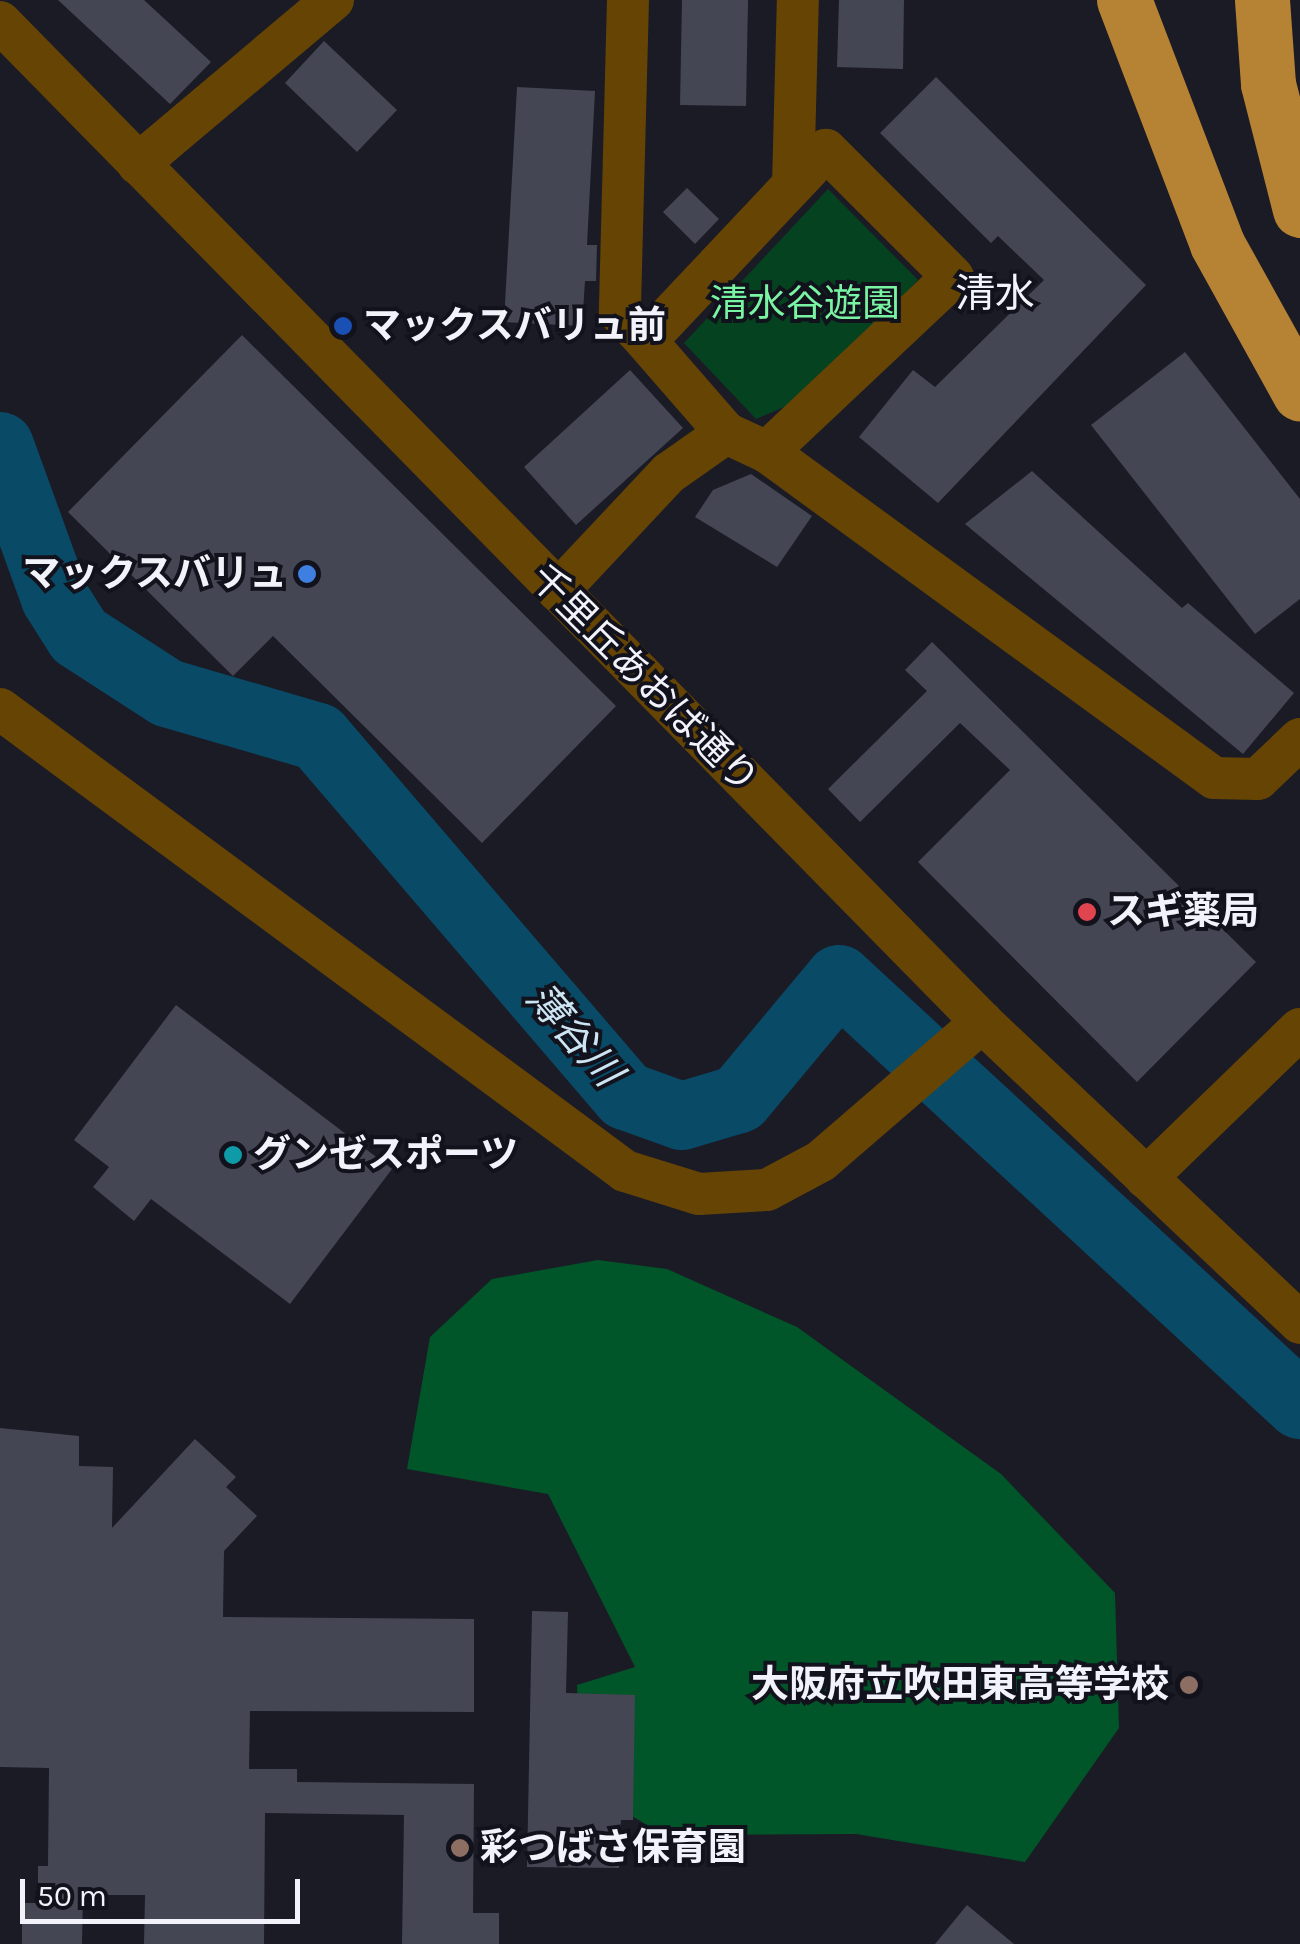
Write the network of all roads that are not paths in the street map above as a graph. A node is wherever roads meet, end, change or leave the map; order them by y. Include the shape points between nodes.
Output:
1 (5, 0) edge
2 (333, 0) edge
3 (628, 0) edge
4 (798, 0) edge
5 (1124, 0) edge
6 (1262, 0) edge
7 (0, 7) edge
8 (0, 24) edge
9 (138, 164) junction
10 (793, 186) junction
11 (1300, 210) edge
12 (646, 341) junction
13 (1300, 394) edge
14 (726, 433) junction
15 (767, 452) junction
16 (558, 591) junction
17 (0, 709) edge
18 (1300, 739) edge
19 (982, 1022) junction
20 (1300, 1029) edge
21 (1146, 1178) junction
22 (1300, 1324) edge

1 - 7 street
2 - 9 street
3 - 12 street via 620,314
4 - 10 street
5 - 13 highway via 1217,244
6 - 11 highway via 1268,84
8 - 9 street, 千里丘あおば通り
9 - 16 street, 千里丘あおば通り
10 - 12 street
10 - 15 street via 826,150 952,276
12 - 14 street
14 - 15 street
14 - 16 street via 670,473
15 - 18 street via 1214,778 1258,779
16 - 19 street, 千里丘あおば通り
17 - 19 street via 625,1171 699,1194 767,1190 821,1161
19 - 21 street, 千里丘あおば通り
20 - 21 street
21 - 22 street, 千里丘あおば通り

